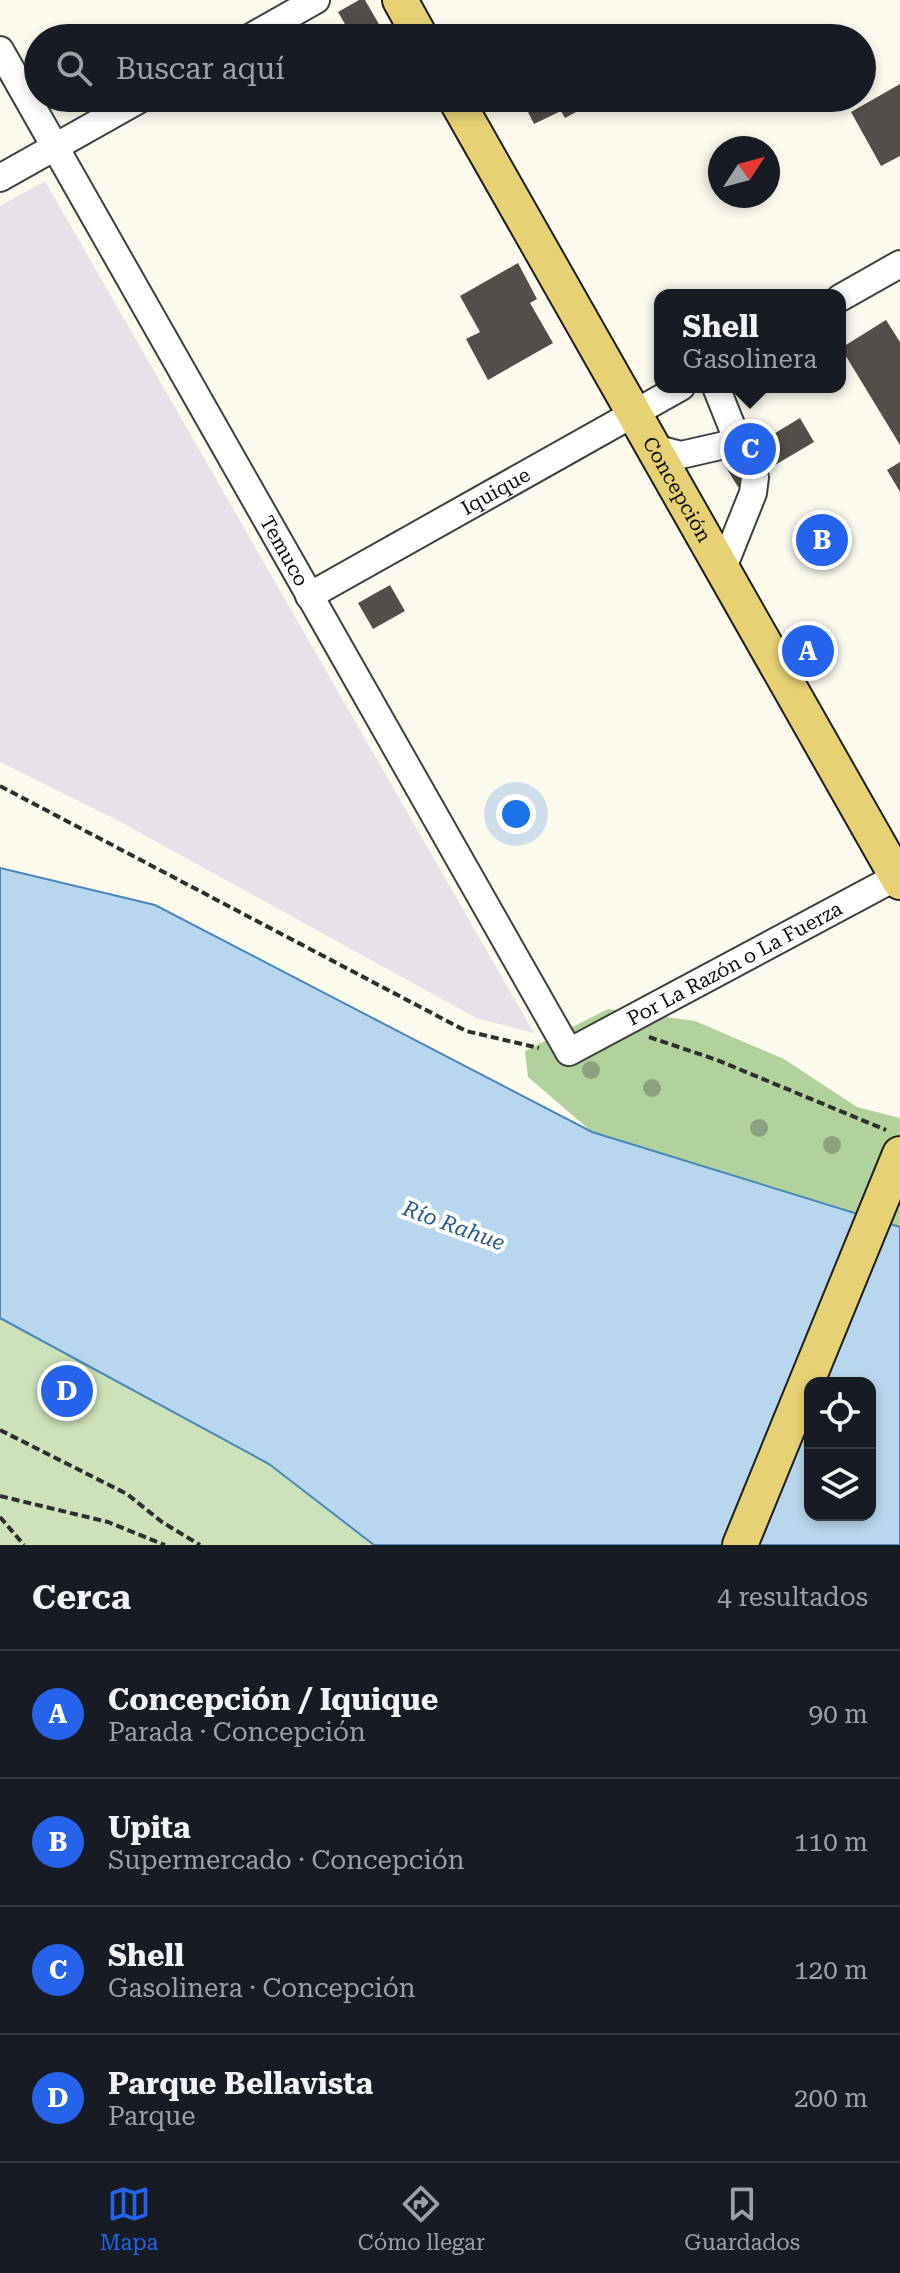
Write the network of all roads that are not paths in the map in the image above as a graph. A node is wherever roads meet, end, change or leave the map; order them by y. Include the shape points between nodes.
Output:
1 (316, 0) edge
2 (400, 0) edge
3 (274, 24) edge
4 (413, 24) edge
5 (0, 50) edge
6 (24, 92) edge
7 (35, 112) edge
8 (117, 112) edge
9 (463, 112) edge
10 (55, 147) junction
11 (0, 178) edge
12 (900, 264) edge
13 (846, 295) edge
14 (670, 393) edge
15 (718, 393) edge
16 (634, 413) junction
17 (654, 448) junction
18 (755, 477) dead end
19 (723, 568) junction
20 (309, 596) junction
21 (899, 878) edge
22 (569, 1052) joint
23 (900, 1154) edge
24 (740, 1545) edge

1 - 3 street
2 - 4 main road
5 - 6 street, Temuco
7 - 10 street, Temuco
8 - 10 street
9 - 16 main road, Concepción
10 - 11 street
10 - 20 street, Temuco
12 - 13 street
14 - 16 street, Iquique
15 - 17 street via 741,447 681,455
16 - 17 main road, Concepción
16 - 20 street, Iquique
17 - 19 main road, Concepción
18 - 19 street
19 - 21 main road, Concepción
20 - 22 street, Temuco
21 - 22 street, Por La Razón o La Fuerza
23 - 24 main road

